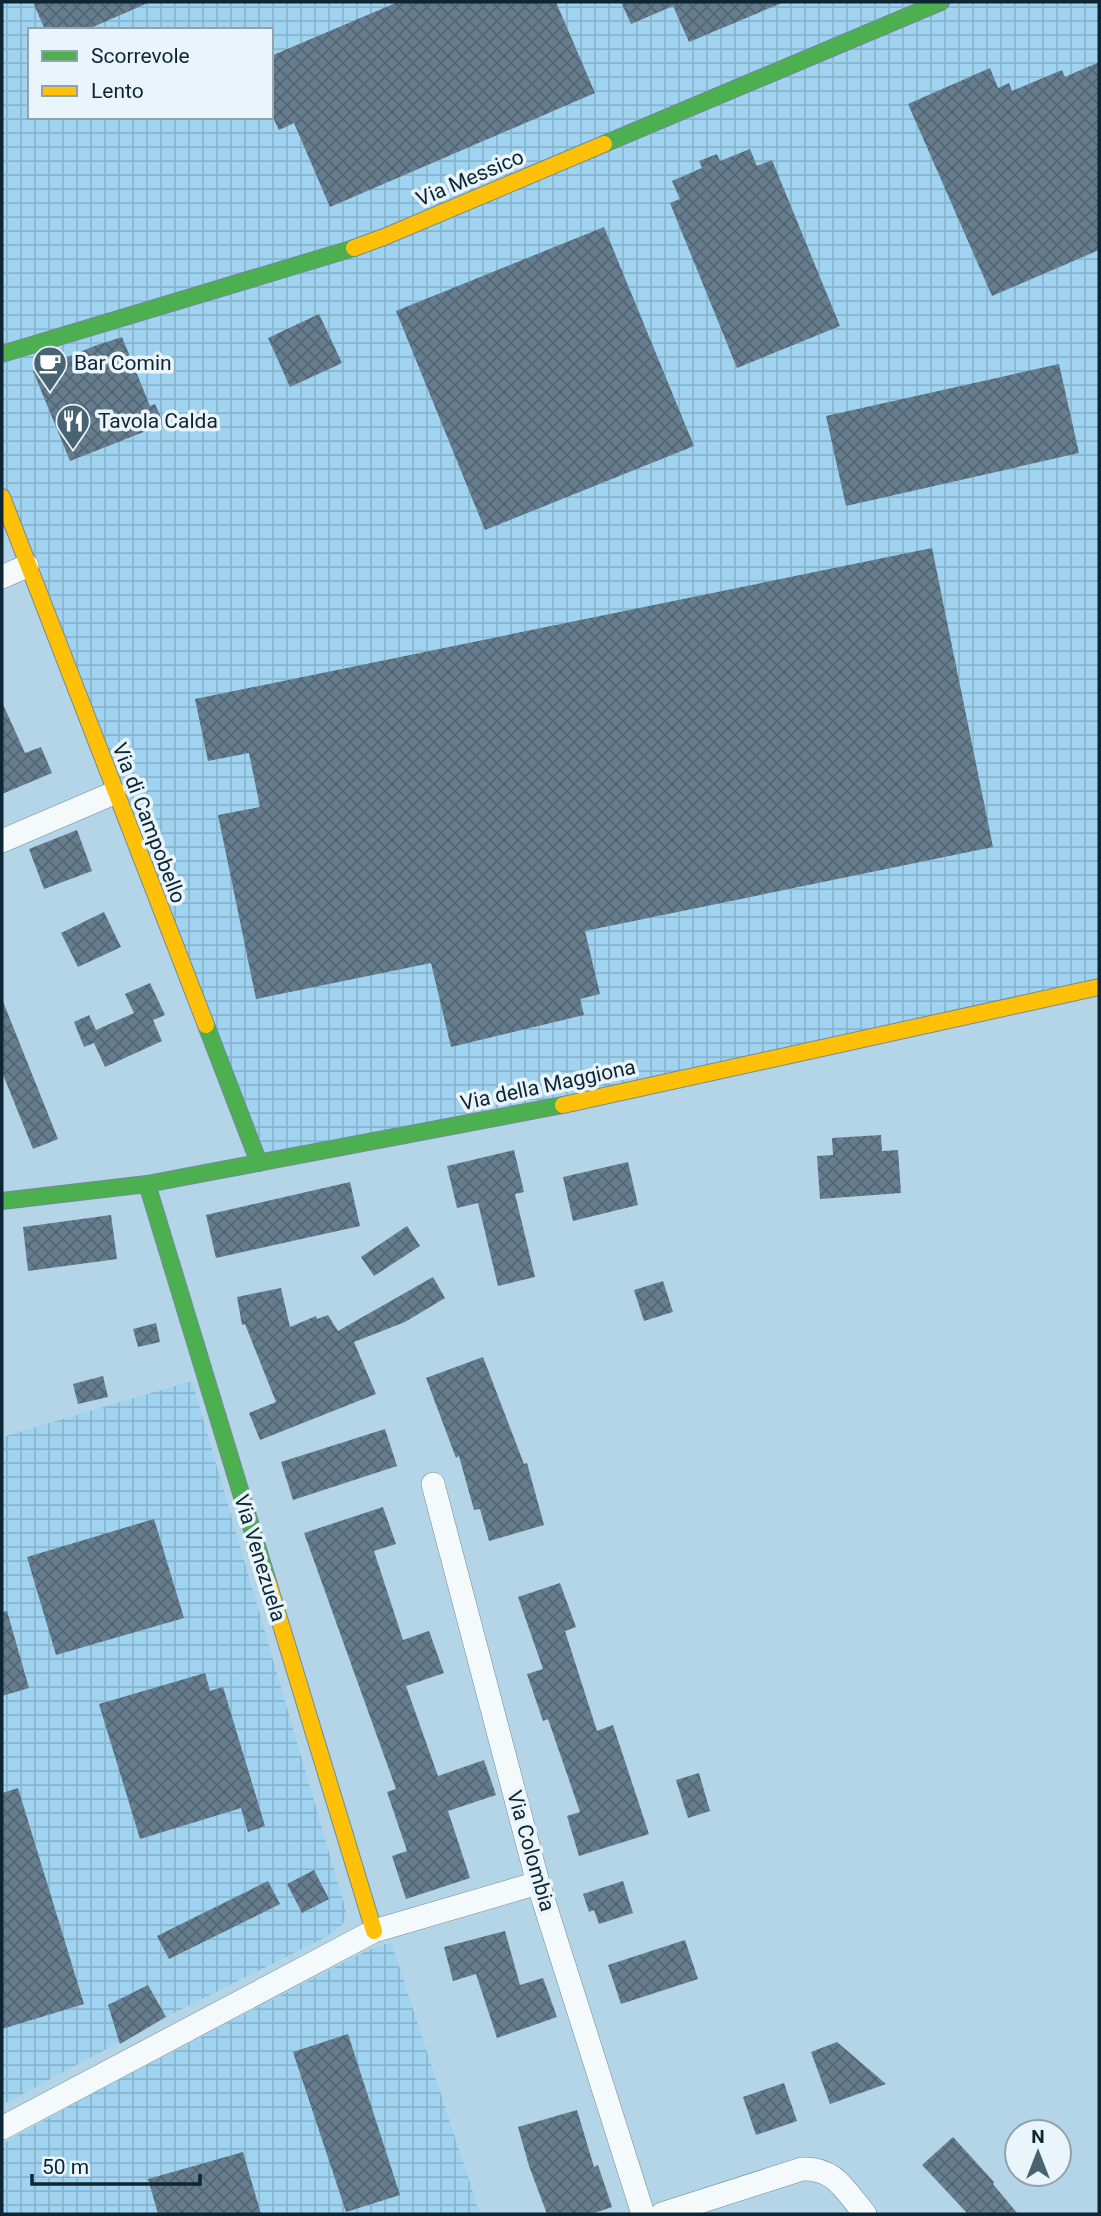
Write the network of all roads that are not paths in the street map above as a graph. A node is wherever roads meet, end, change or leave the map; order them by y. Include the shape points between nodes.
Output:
1 (941, 2) edge
2 (2, 354) edge
3 (2, 497) edge
4 (27, 566) junction
5 (2, 577) edge
6 (114, 793) junction
7 (2, 841) edge
8 (1099, 987) edge
9 (259, 1163) junction
10 (147, 1184) junction
11 (2, 1201) edge
12 (433, 1484) dead end
13 (538, 1883) junction
14 (374, 1931) junction
15 (2, 2128) edge
16 (643, 2214) edge
17 (662, 2214) edge
18 (865, 2214) edge

1 - 2 street, Via Messico via 373,241
3 - 4 street, Via di Campobello
4 - 5 street
4 - 6 street, Via di Campobello
6 - 7 street
6 - 9 street, Via di Campobello
8 - 9 street, Via della Maggiona via 558,1106
9 - 10 street, Via della Maggiona
10 - 11 street, Via della Maggiona
10 - 14 street, Via Venezuela
12 - 13 street, Via Colombia
13 - 14 street
13 - 16 street, Via Colombia
14 - 15 street
17 - 18 street via 811,2168 834,2177

